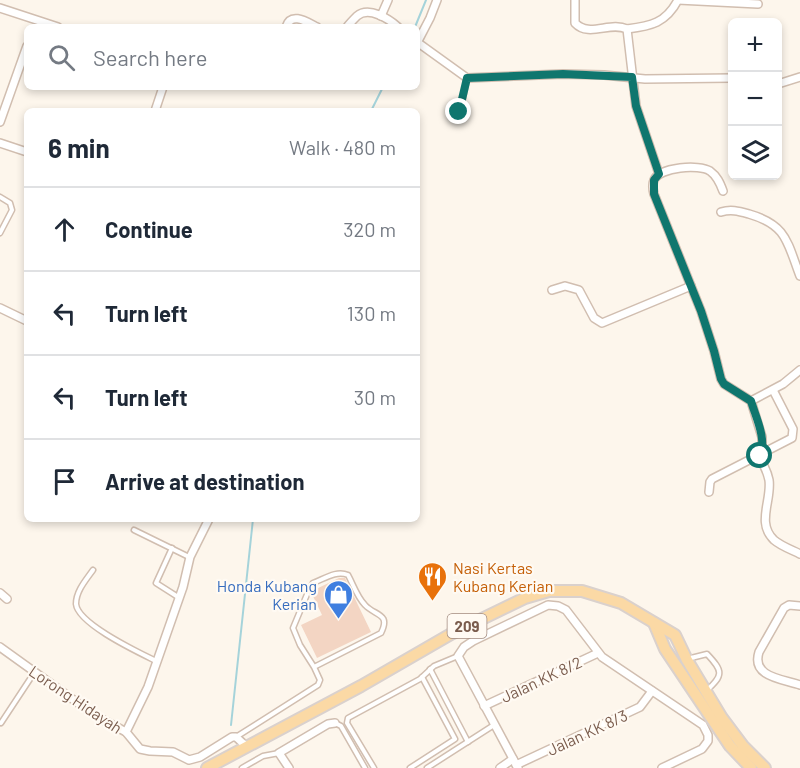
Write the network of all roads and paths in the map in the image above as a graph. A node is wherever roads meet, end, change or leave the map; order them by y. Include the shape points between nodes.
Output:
1 (388, 0) edge
2 (437, 0) edge
3 (575, 0) edge
4 (678, 0) edge
5 (758, 4) dead end
6 (0, 8) edge
7 (381, 16) junction
8 (35, 23) edge
9 (287, 24) edge
10 (311, 24) edge
11 (350, 24) edge
12 (393, 24) edge
13 (627, 28) junction
14 (420, 36) edge
15 (420, 44) edge
16 (24, 54) edge
17 (632, 77) junction
18 (800, 77) edge
19 (467, 78) junction
20 (728, 78) edge
21 (782, 82) edge
22 (162, 90) edge
23 (156, 108) edge
24 (2, 110) edge
25 (459, 117) dead end
26 (0, 122) edge
27 (0, 143) edge
28 (24, 151) edge
29 (659, 174) junction
30 (723, 191) dead end
31 (0, 197) edge
32 (721, 212) dead end
33 (0, 233) edge
34 (800, 276) edge
35 (691, 286) junction
36 (552, 290) dead end
37 (0, 308) edge
38 (24, 320) edge
39 (800, 370) edge
40 (772, 390) junction
41 (751, 401) junction
42 (762, 452) junction
43 (764, 466) dead end
44 (709, 492) dead end
45 (208, 522) edge
46 (134, 530) dead end
47 (172, 548) junction
48 (800, 554) edge
49 (190, 557) junction
50 (93, 570) dead end
51 (0, 593) edge
52 (179, 598) junction
53 (7, 599) dead end
54 (800, 606) edge
55 (654, 622) junction
56 (0, 646) edge
57 (598, 652) junction
58 (458, 656) junction
59 (687, 660) junction
60 (156, 662) junction
61 (314, 667) junction
62 (430, 669) junction
63 (35, 672) junction
64 (422, 677) junction
65 (800, 685) edge
66 (652, 691) junction
67 (705, 691) junction
68 (484, 706) junction
69 (1, 723) edge
70 (335, 723) joint
71 (495, 725) junction
72 (126, 732) junction
73 (236, 737) junction
74 (468, 742) junction
75 (247, 747) junction
76 (279, 753) junction
77 (516, 764) edge
78 (207, 768) edge
79 (242, 768) edge
80 (289, 768) edge
81 (365, 768) edge
82 (374, 768) edge
83 (410, 768) edge
84 (427, 768) edge
85 (500, 768) edge
86 (662, 768) edge
87 (751, 768) edge
88 (765, 768) edge

1 - 7 street
2 - 14 street
3 - 13 street via 577,26
4 - 5 street
4 - 13 street via 666,17 651,26
6 - 8 street
7 - 11 street via 363,13
7 - 12 street
9 - 10 street via 293,19
13 - 17 street
15 - 19 street
16 - 24 street
17 - 19 street via 563,74
17 - 20 street
17 - 29 street via 636,106
18 - 21 street
19 - 25 lane
22 - 23 street
24 - 26 street
27 - 28 street
29 - 30 street via 701,167 716,176
29 - 35 street via 654,180 654,194
31 - 33 lane via 10,203 12,210
32 - 34 street via 732,209 781,230
35 - 36 street via 602,323 594,318 579,290 565,286
35 - 41 street via 721,379
37 - 38 street
39 - 40 street
40 - 41 street
40 - 42 street via 793,434 789,441
41 - 42 street via 762,436
42 - 44 street via 712,479
43 - 48 street via 769,481 765,514 770,535
45 - 49 street
46 - 47 lane
47 - 49 lane
47 - 52 lane via 156,583
49 - 52 street
50 - 60 lane via 77,596 80,614
51 - 53 street
52 - 60 street
54 - 65 street via 784,608 757,660 764,673
55 - 59 main road, 209 via 675,635
55 - 75 main road, 209 via 621,603 582,591 549,591 525,598 451,634
55 - 87 main road via 664,649 730,746
56 - 63 street, Lorong Hidayah
57 - 58 street via 566,610 548,605 472,641
57 - 66 street
57 - 68 street, Jalan KK 8/2
58 - 62 lane
58 - 68 street
59 - 67 main road, 209
59 - 67 lane via 707,654 717,664 720,675
60 - 72 street
61 - 61 lane via 384,628 383,618 365,605 344,573 313,583 294,622 294,633
61 - 73 lane via 320,680 318,685
62 - 64 lane
62 - 74 lane
63 - 69 lane
63 - 72 street, Lorong Hidayah via 96,716
64 - 82 lane via 347,720
64 - 83 lane via 455,739
66 - 77 street, Jalan KK 8/3 via 640,707
66 - 86 street via 699,722 708,741 702,749
67 - 88 main road, 209 via 735,737
68 - 71 street
70 - 76 street
70 - 81 lane via 341,726
71 - 74 lane
71 - 77 street
72 - 73 street, Lorong Hidayah via 140,749 173,752 189,760
73 - 75 street
74 - 84 lane
75 - 78 main road, 209
76 - 79 lane via 263,756
76 - 80 street
77 - 85 street, Jalan KK 8/3

